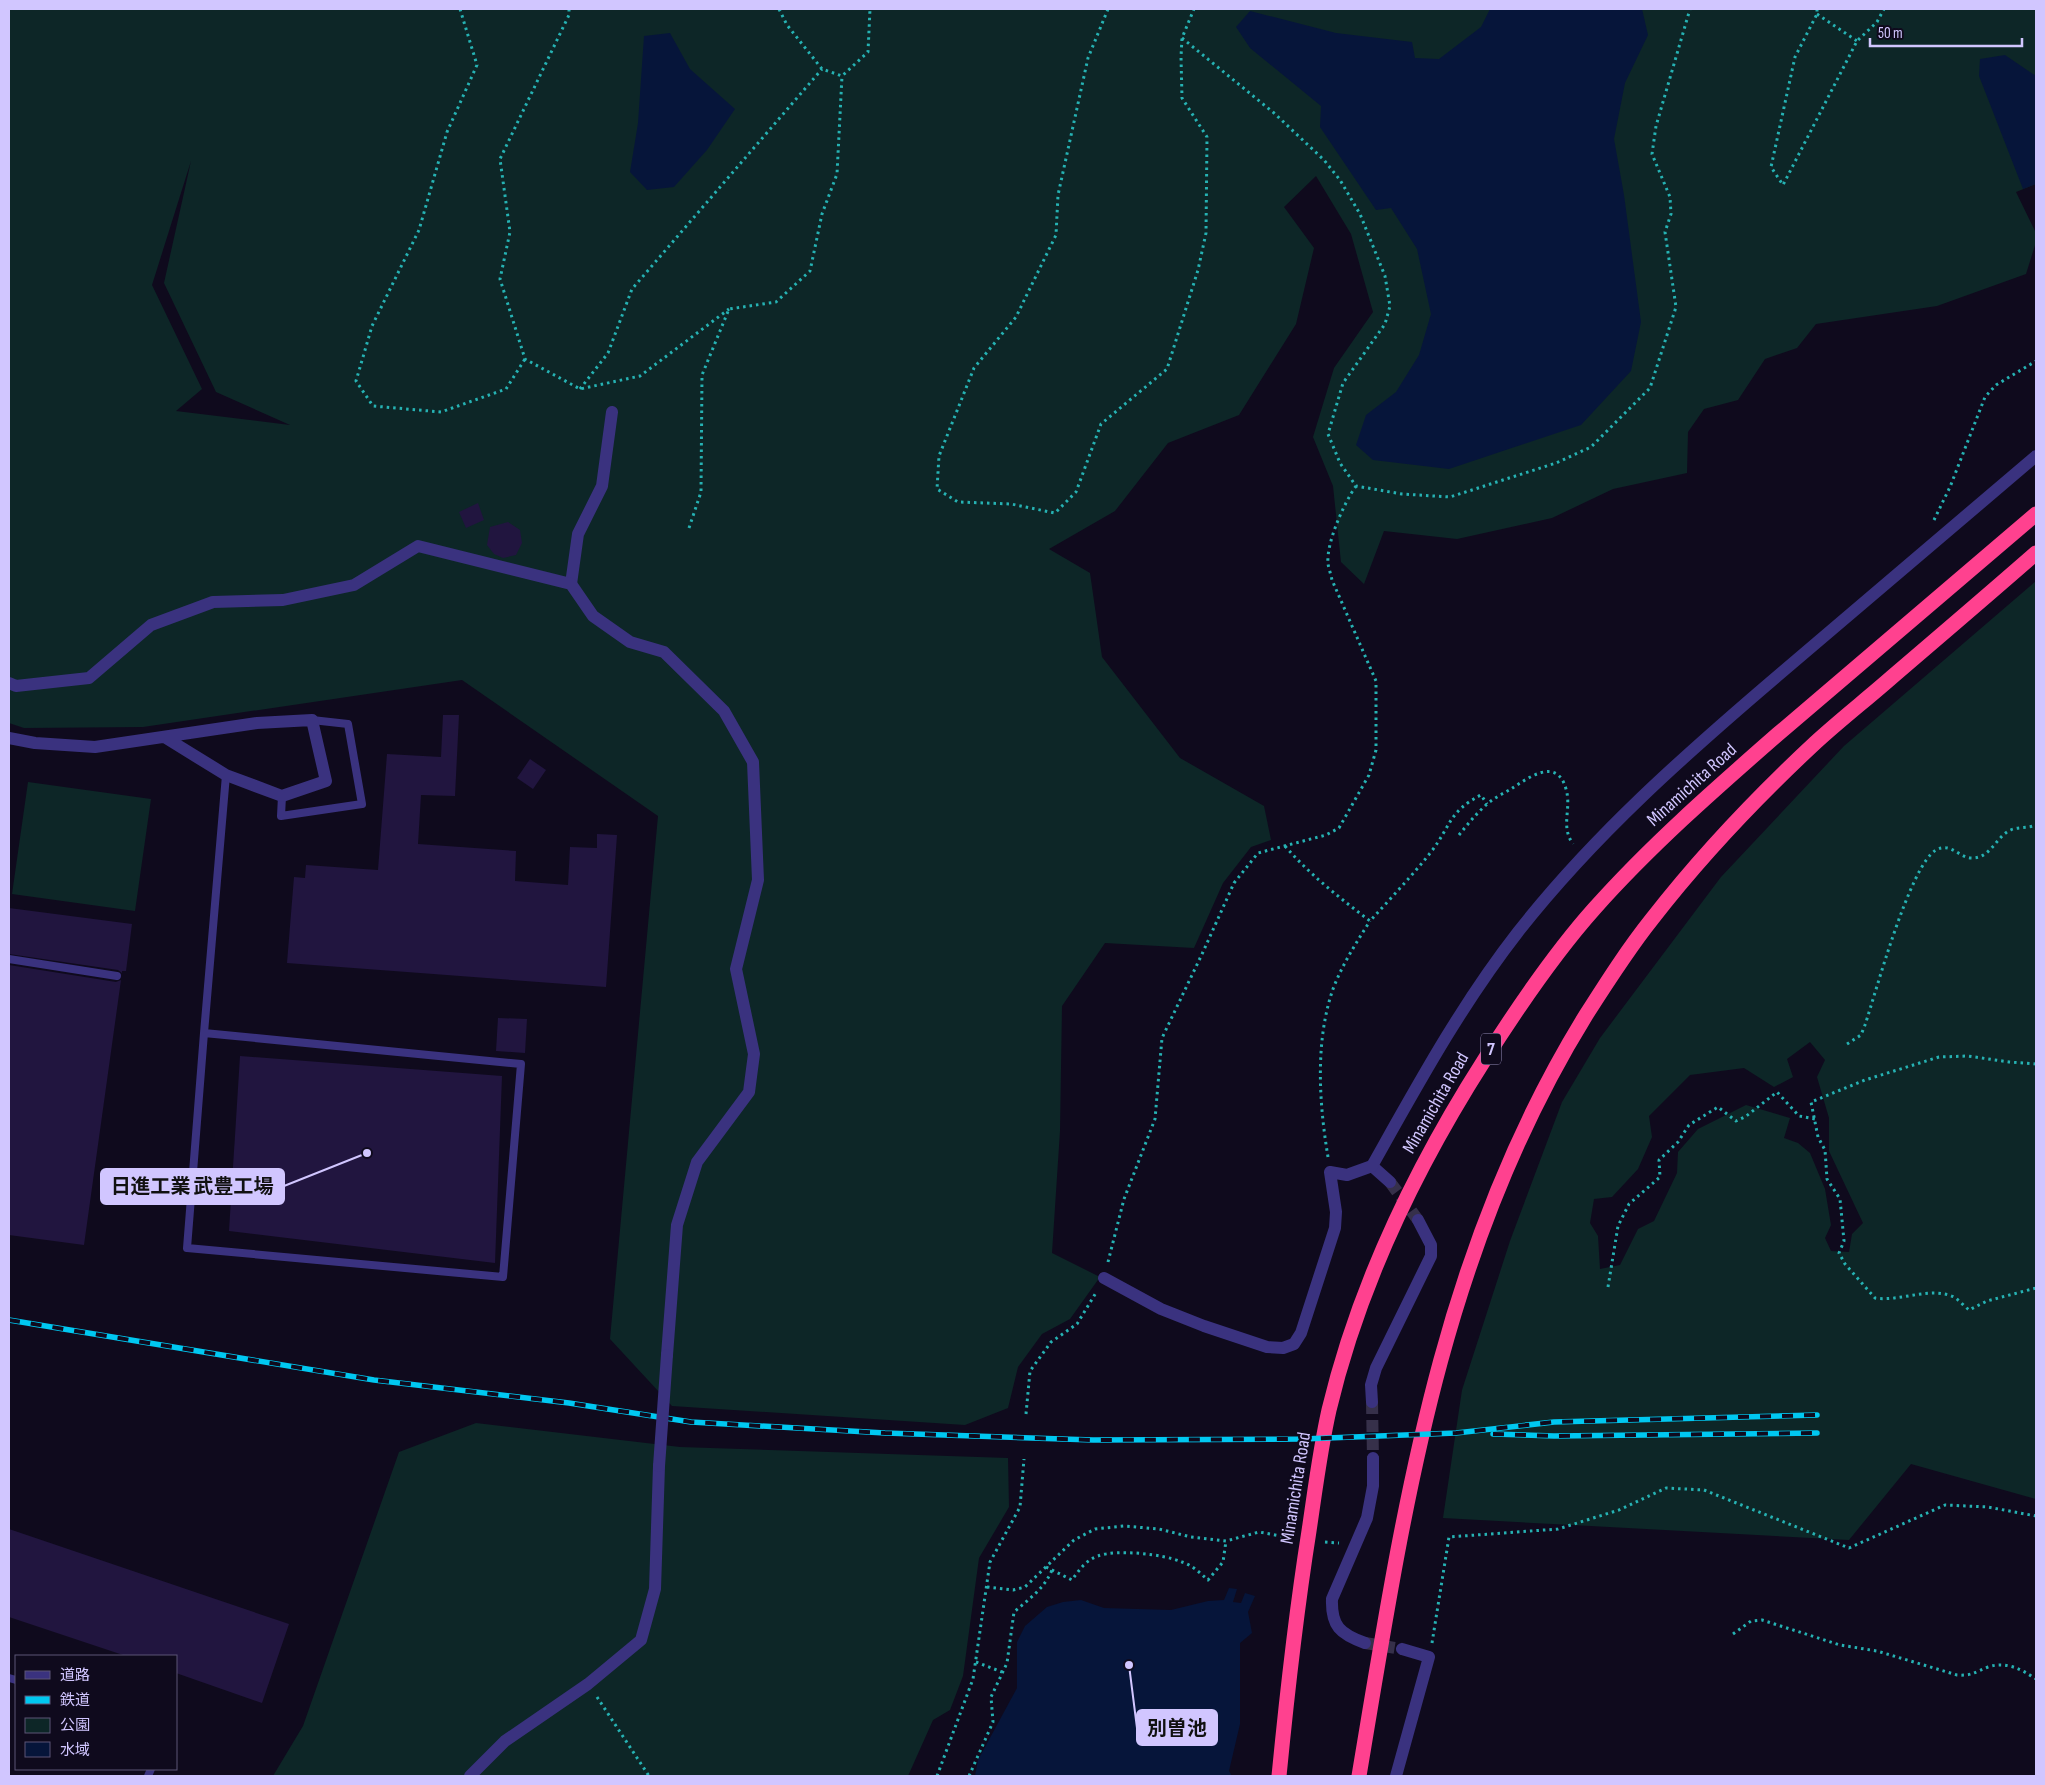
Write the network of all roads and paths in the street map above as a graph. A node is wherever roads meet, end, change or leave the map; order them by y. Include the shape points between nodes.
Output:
1 (460, 9) edge
2 (569, 9) edge
3 (779, 9) edge
4 (870, 9) edge
5 (1108, 9) edge
6 (1194, 9) edge
7 (1690, 9) edge
8 (1817, 9) edge
9 (1884, 9) edge
10 (1817, 14) junction
11 (1182, 38) junction
12 (1857, 41) junction
13 (822, 69) junction
14 (842, 76) junction
15 (729, 308) junction
16 (526, 358) junction
17 (2036, 361) edge
18 (580, 388) junction
19 (612, 412) dead end
20 (2036, 456) edge
21 (1356, 486) junction
22 (2036, 514) edge
23 (689, 528) dead end
24 (1925, 550) junction
25 (2036, 554) edge
26 (571, 584) junction
27 (9, 683) edge
28 (312, 720) junction
29 (9, 738) edge
30 (166, 738) junction
31 (226, 775) junction
32 (282, 796) junction
33 (1487, 804) junction
34 (2036, 825) edge
35 (1459, 834) dead end
36 (1285, 846) junction
37 (1587, 854) junction
38 (1370, 922) junction
39 (9, 959) edge
40 (117, 976) dead end
41 (204, 1033) junction
42 (1847, 1044) dead end
43 (2036, 1064) edge
44 (1815, 1119) junction
45 (1372, 1166) junction
46 (1330, 1172) junction
47 (1390, 1182) tunnel mouth
48 (1418, 1220) tunnel mouth
49 (1104, 1278) junction
50 (1608, 1287) dead end
51 (2036, 1288) edge
52 (1372, 1402) tunnel mouth
53 (1026, 1414) dead end
54 (1373, 1458) tunnel mouth
55 (1024, 1459) dead end
56 (2036, 1516) edge
57 (1286, 1537) dead end
58 (1226, 1541) junction
59 (1046, 1567) junction
60 (1052, 1570) junction
61 (986, 1587) junction
62 (1733, 1634) dead end
63 (1365, 1643) tunnel mouth
64 (1402, 1649) tunnel mouth
65 (1429, 1657) junction
66 (976, 1662) junction
67 (1002, 1672) junction
68 (2036, 1679) edge
69 (588, 1684) junction
70 (470, 1776) edge
71 (649, 1776) edge
72 (937, 1776) edge
73 (969, 1776) edge
74 (1279, 1776) edge
75 (1359, 1776) edge
76 (1396, 1776) edge

1 - 16 path via 477,64 447,132 419,230 372,326 356,382 373,406 441,412 506,389
2 - 16 path via 569,15 500,159 510,232 500,279
3 - 13 path via 787,25
4 - 14 path via 868,52
5 - 11 path via 1088,58 1058,195 1056,235 1016,316 974,368 938,456 937,489 958,502 1011,504 1054,513 1076,492 1101,424 1167,368 1198,270 1206,233 1207,137 1182,98
6 - 11 path
7 - 21 path via 1656,126 1652,154 1670,197 1671,214 1665,232 1676,307 1650,388 1591,447 1556,464 1450,497 1402,494
8 - 10 path
9 - 12 path via 1877,22
10 - 12 path
10 - 12 path via 1796,57 1771,167 1783,186
11 - 21 path via 1274,113 1324,160 1360,214 1385,276 1390,306 1385,324 1343,383 1328,434 1340,463
13 - 14 path
13 - 18 path via 632,288 608,353
14 - 15 path via 836,174 822,214 810,271 776,302
15 - 18 path via 640,376
15 - 23 path via 702,375 701,492
16 - 18 path
17 - 24 path via 1996,385 1985,397 1950,487 1927,534
19 - 26 street via 602,486 578,534
20 - 24 street
21 - 36 path via 1346,501 1328,563 1332,580 1376,681 1376,750 1369,775 1339,828 1326,835
22 - 74 highway, Minamichita Road / 7 via 1856,666 1644,856 1592,911 1549,965 1451,1112 1414,1180 1384,1246 1362,1303 1330,1409 1292,1641
24 - 37 street via 1698,744
25 - 75 highway via 1816,742 1756,801 1697,864 1650,921 1570,1041 1532,1111 1499,1184 1474,1248 1449,1329 1410,1483
26 - 27 street via 418,546 354,586 283,600 213,602 152,624 89,678 16,686
26 - 69 street, bridge via 593,616 630,642 664,652 724,710 753,762 758,880 736,969 754,1054 749,1092 697,1162 677,1225 659,1466 655,1589 641,1640
28 - 30 street via 257,723
28 - 32 street via 326,780
28 - 32 lane via 348,724 362,804 281,816
29 - 30 street via 95,747
30 - 31 street
31 - 32 street
31 - 41 lane
33 - 35 path
33 - 37 path via 1533,774 1554,772 1563,780 1567,790 1565,824 1568,837 1574,846
33 - 38 path via 1481,795 1464,804 1432,851
34 - 42 path via 2006,832 1989,851 1979,856 1970,858 1950,848 1942,848 1925,860 1896,928 1861,1035
36 - 38 path via 1323,884
36 - 49 path via 1258,853 1234,883 1162,1038 1155,1119 1124,1199
37 - 45 street via 1518,932 1477,990 1426,1070
38 - 46 path via 1342,968 1327,1012 1321,1087 1323,1130
39 - 40 lane
41 - 41 lane via 187,1248 503,1277 521,1064
43 - 44 path via 1968,1056 1938,1057 1865,1080 1811,1102
44 - 50 path via 1799,1116 1777,1092 1736,1121 1718,1107 1689,1125 1678,1142 1658,1160 1660,1176 1629,1204 1618,1226
44 - 51 path via 1818,1138 1825,1150 1827,1179 1840,1199 1844,1241 1839,1253 1875,1298 1939,1293 1954,1298 1969,1310 1987,1301
45 - 46 street via 1347,1174
45 - 47 street
46 - 49 street via 1335,1228 1301,1334 1294,1344 1283,1348 1267,1347 1204,1326 1161,1309
48 - 52 street via 1432,1245 1431,1256 1376,1368 1371,1385
49 - 53 path via 1078,1324 1050,1342 1030,1371
54 - 63 street via 1373,1486 1367,1518 1332,1599 1332,1613 1338,1628
55 - 61 path via 1020,1507 990,1562
56 - 65 path via 1988,1506 1945,1505 1849,1548 1704,1490 1666,1488 1618,1510 1558,1529 1449,1536
57 - 58 path via 1258,1532
58 - 59 path via 1160,1529 1124,1526 1095,1529 1074,1540
58 - 60 path via 1223,1562 1208,1580 1184,1562 1143,1554 1097,1556 1085,1564 1072,1580
59 - 60 path
59 - 61 path via 1025,1587 1013,1590
60 - 67 path via 1039,1592 1014,1612 1007,1663
61 - 66 path
62 - 68 path via 1751,1621 1762,1620 1840,1645 1877,1651 1957,1675 1969,1676 2002,1664 2016,1667
64 - 65 street
65 - 76 street
66 - 67 path
66 - 72 path via 973,1679
67 - 73 path via 990,1697 994,1722
69 - 70 street via 505,1741
69 - 71 path

